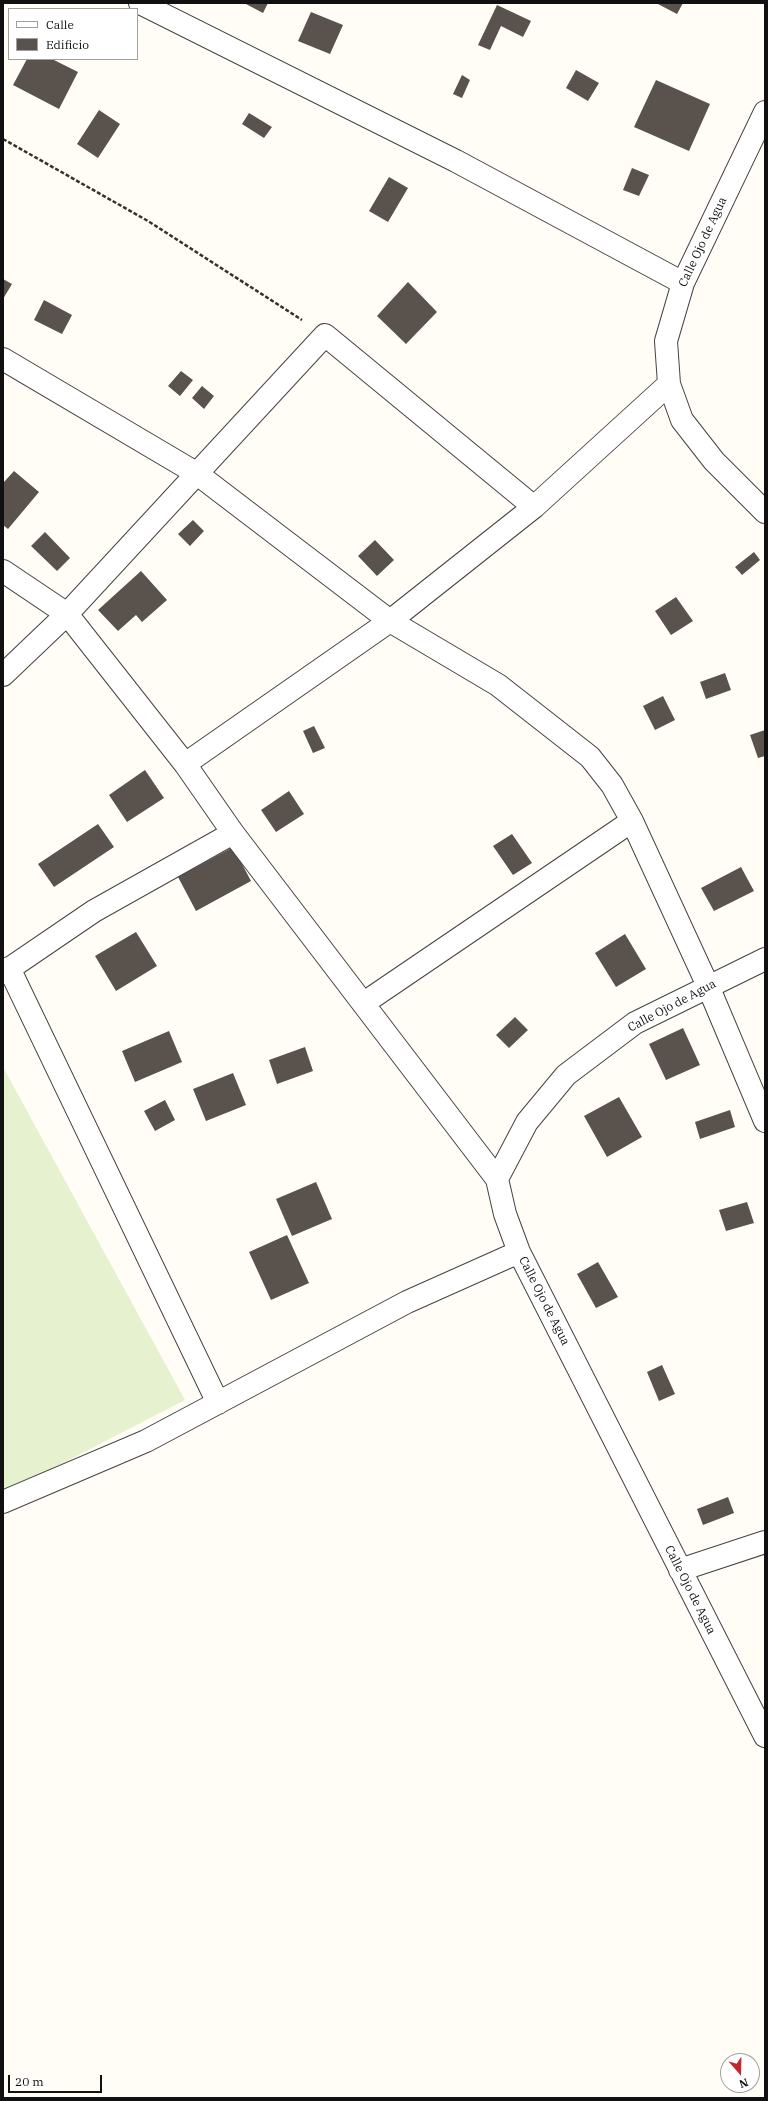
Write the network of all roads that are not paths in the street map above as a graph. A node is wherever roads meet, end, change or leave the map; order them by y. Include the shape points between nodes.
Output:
1 (140, 3) edge
2 (765, 112) edge
3 (683, 283) junction
4 (3, 359) edge
5 (669, 384) junction
6 (196, 473) junction
7 (534, 507) junction
8 (765, 512) edge
9 (3, 571) edge
10 (67, 614) junction
11 (390, 621) junction
12 (3, 675) edge
13 (185, 764) junction
14 (632, 820) junction
15 (232, 833) junction
16 (765, 959) edge
17 (6, 970) edge
18 (708, 986) junction
19 (364, 1003) junction
20 (765, 1121) edge
21 (497, 1179) junction
22 (519, 1252) junction
23 (218, 1403) junction
24 (3, 1502) edge
25 (765, 1542) edge
26 (680, 1570) junction
27 (765, 1736) edge

1 - 3 street via 456,161
2 - 3 street, Calle Ojo de Agua
3 - 5 street, Calle Ojo de Agua via 666,341
4 - 6 street
5 - 7 street
5 - 8 street, Calle Ojo de Agua via 682,420 714,461
6 - 7 street via 325,335
6 - 10 street
6 - 11 street
7 - 11 street
9 - 10 street
10 - 12 street
10 - 13 street
11 - 13 street
11 - 14 street via 498,685 590,757 612,785
13 - 15 street
14 - 18 street
14 - 19 street
15 - 17 street via 94,911
15 - 19 street
16 - 18 street, Calle Ojo de Agua
17 - 23 street
18 - 20 street
18 - 21 street, Calle Ojo de Agua via 635,1023 566,1075 527,1122
19 - 21 street
21 - 22 street, Calle Ojo de Agua via 505,1214
22 - 23 street via 407,1302
22 - 26 street, Calle Ojo de Agua
23 - 24 street via 146,1441
25 - 26 street
26 - 27 street, Calle Ojo de Agua

